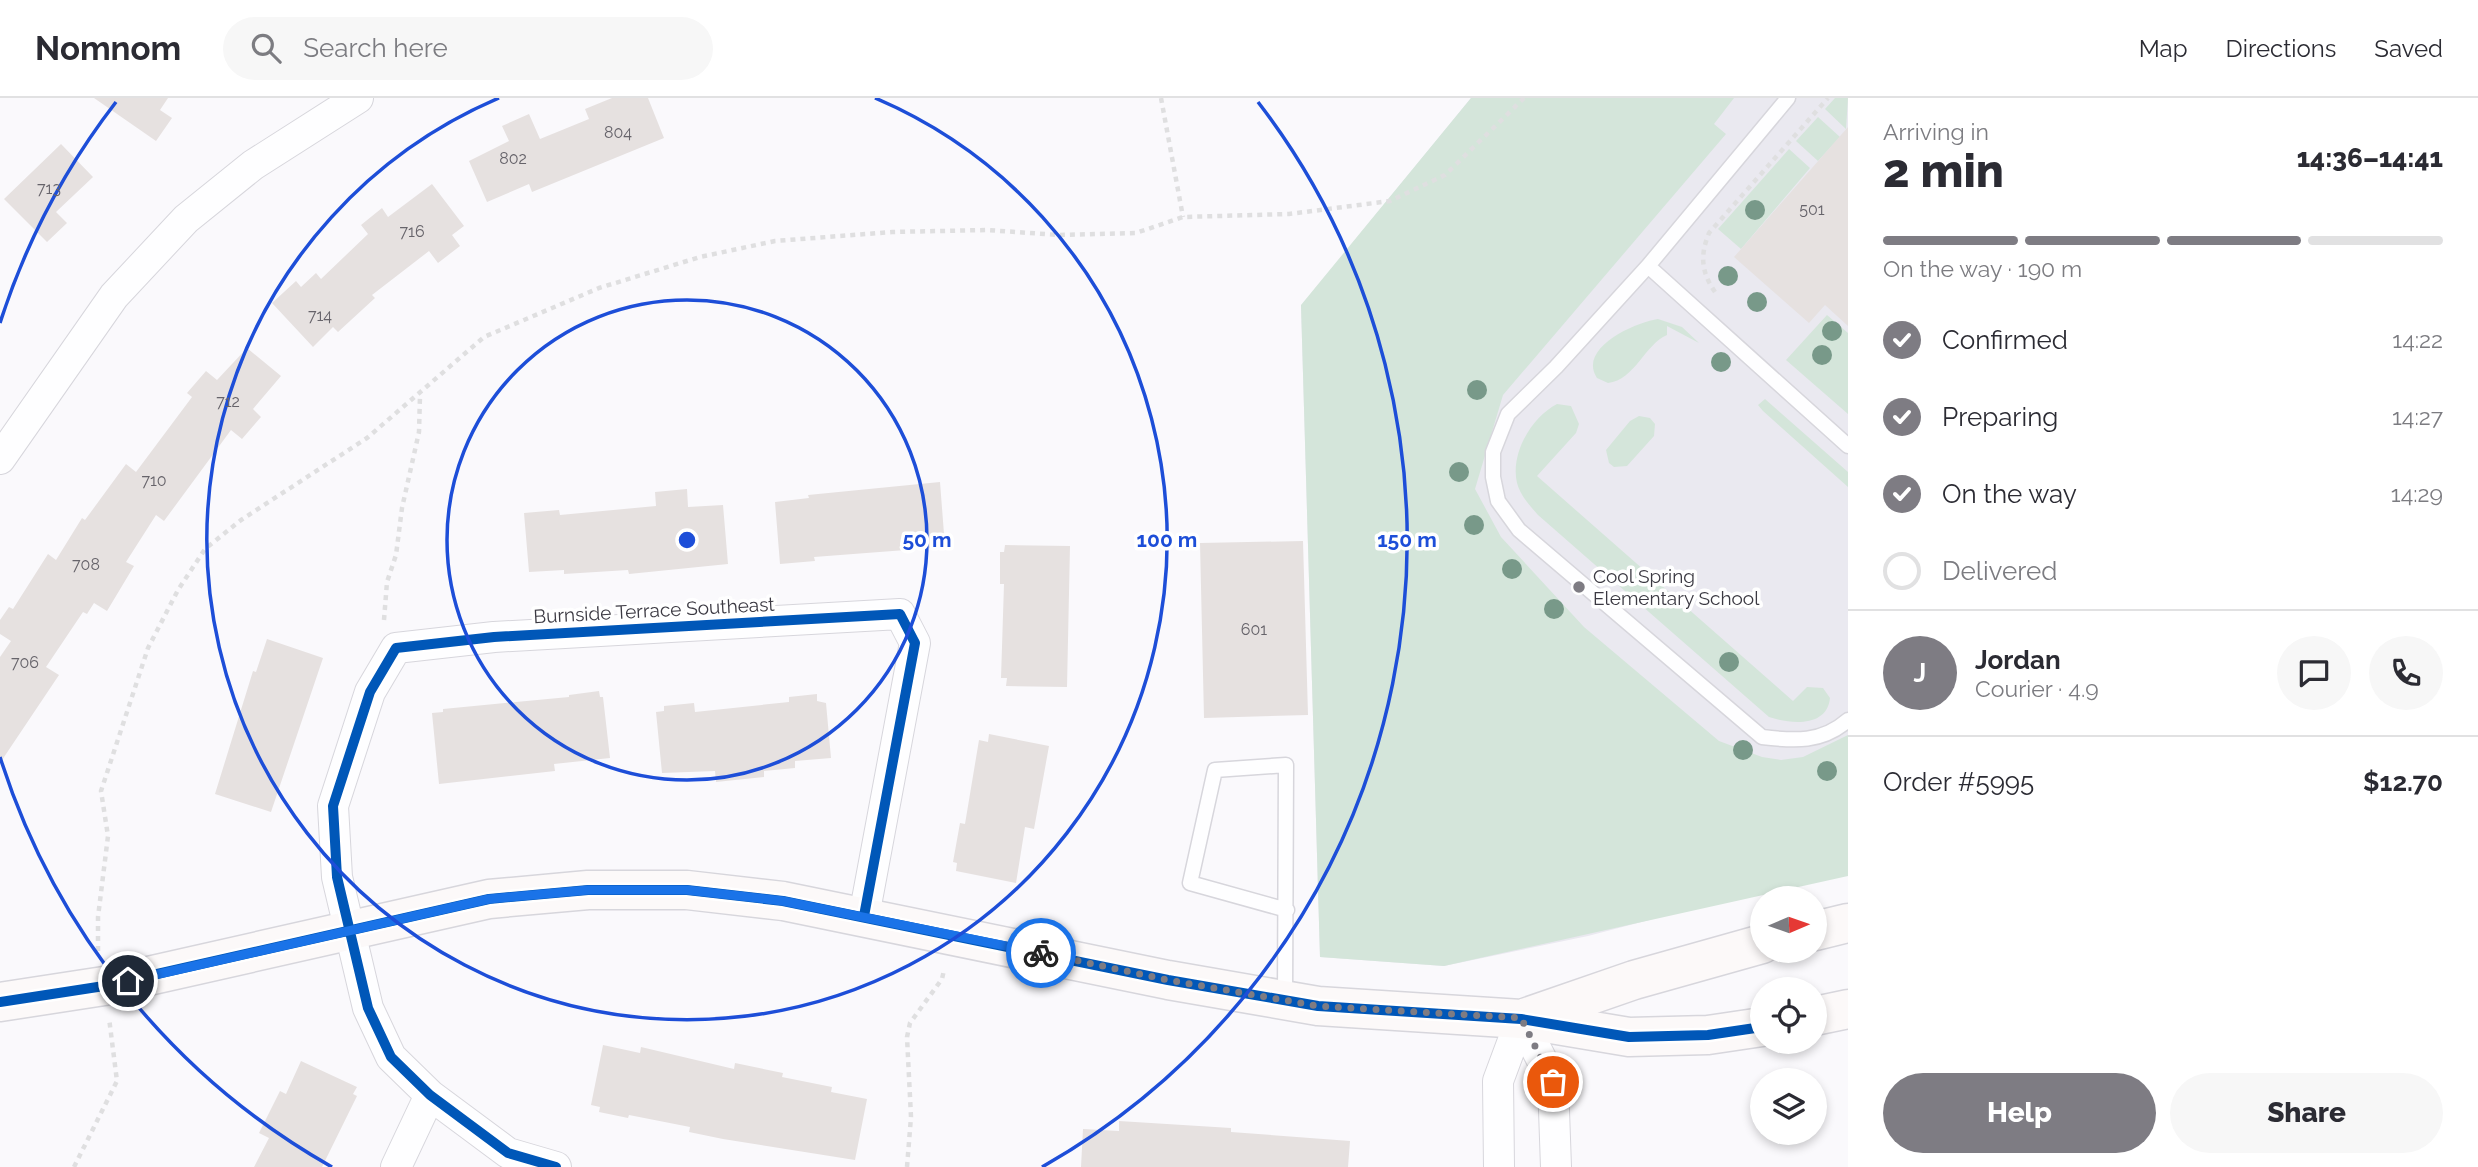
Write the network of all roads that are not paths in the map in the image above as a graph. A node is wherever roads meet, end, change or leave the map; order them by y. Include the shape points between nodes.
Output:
1 (1788, 98) edge
2 (344, 101) edge
3 (1648, 266) junction
4 (1848, 446) edge
5 (0, 459) edge
6 (1848, 720) edge
7 (1287, 911) junction
8 (864, 916) junction
9 (1848, 923) edge
10 (1827, 928) edge
11 (350, 931) junction
12 (1750, 947) edge
13 (1285, 1000) junction
14 (0, 1002) edge
15 (1848, 1009) edge
16 (1827, 1013) edge
17 (1521, 1018) junction
18 (1750, 1029) edge
19 (430, 1095) junction
20 (396, 1167) edge
21 (556, 1167) edge
22 (1499, 1167) edge
23 (1556, 1167) edge

1 - 3 lane
2 - 5 street via 186,219 114,296
3 - 4 lane
3 - 6 lane via 1508,414 1493,453 1498,501 1518,530 1762,737 1799,742 1826,734
7 - 7 lane via 1286,765 1215,770 1190,883
7 - 13 lane
8 - 11 street via 687,890 588,890 489,899
8 - 11 street, Burnside Terrace Southeast via 915,643 900,614 494,636 396,648 370,692 333,806 337,877
8 - 13 street
9 - 10 street
11 - 14 street via 104,986
11 - 19 street via 368,1008 391,1057
12 - 17 street
13 - 17 street
15 - 16 street
17 - 18 street via 1629,1037
17 - 22 street via 1498,1081
17 - 23 street via 1553,1082
19 - 20 street
19 - 21 street via 508,1153

